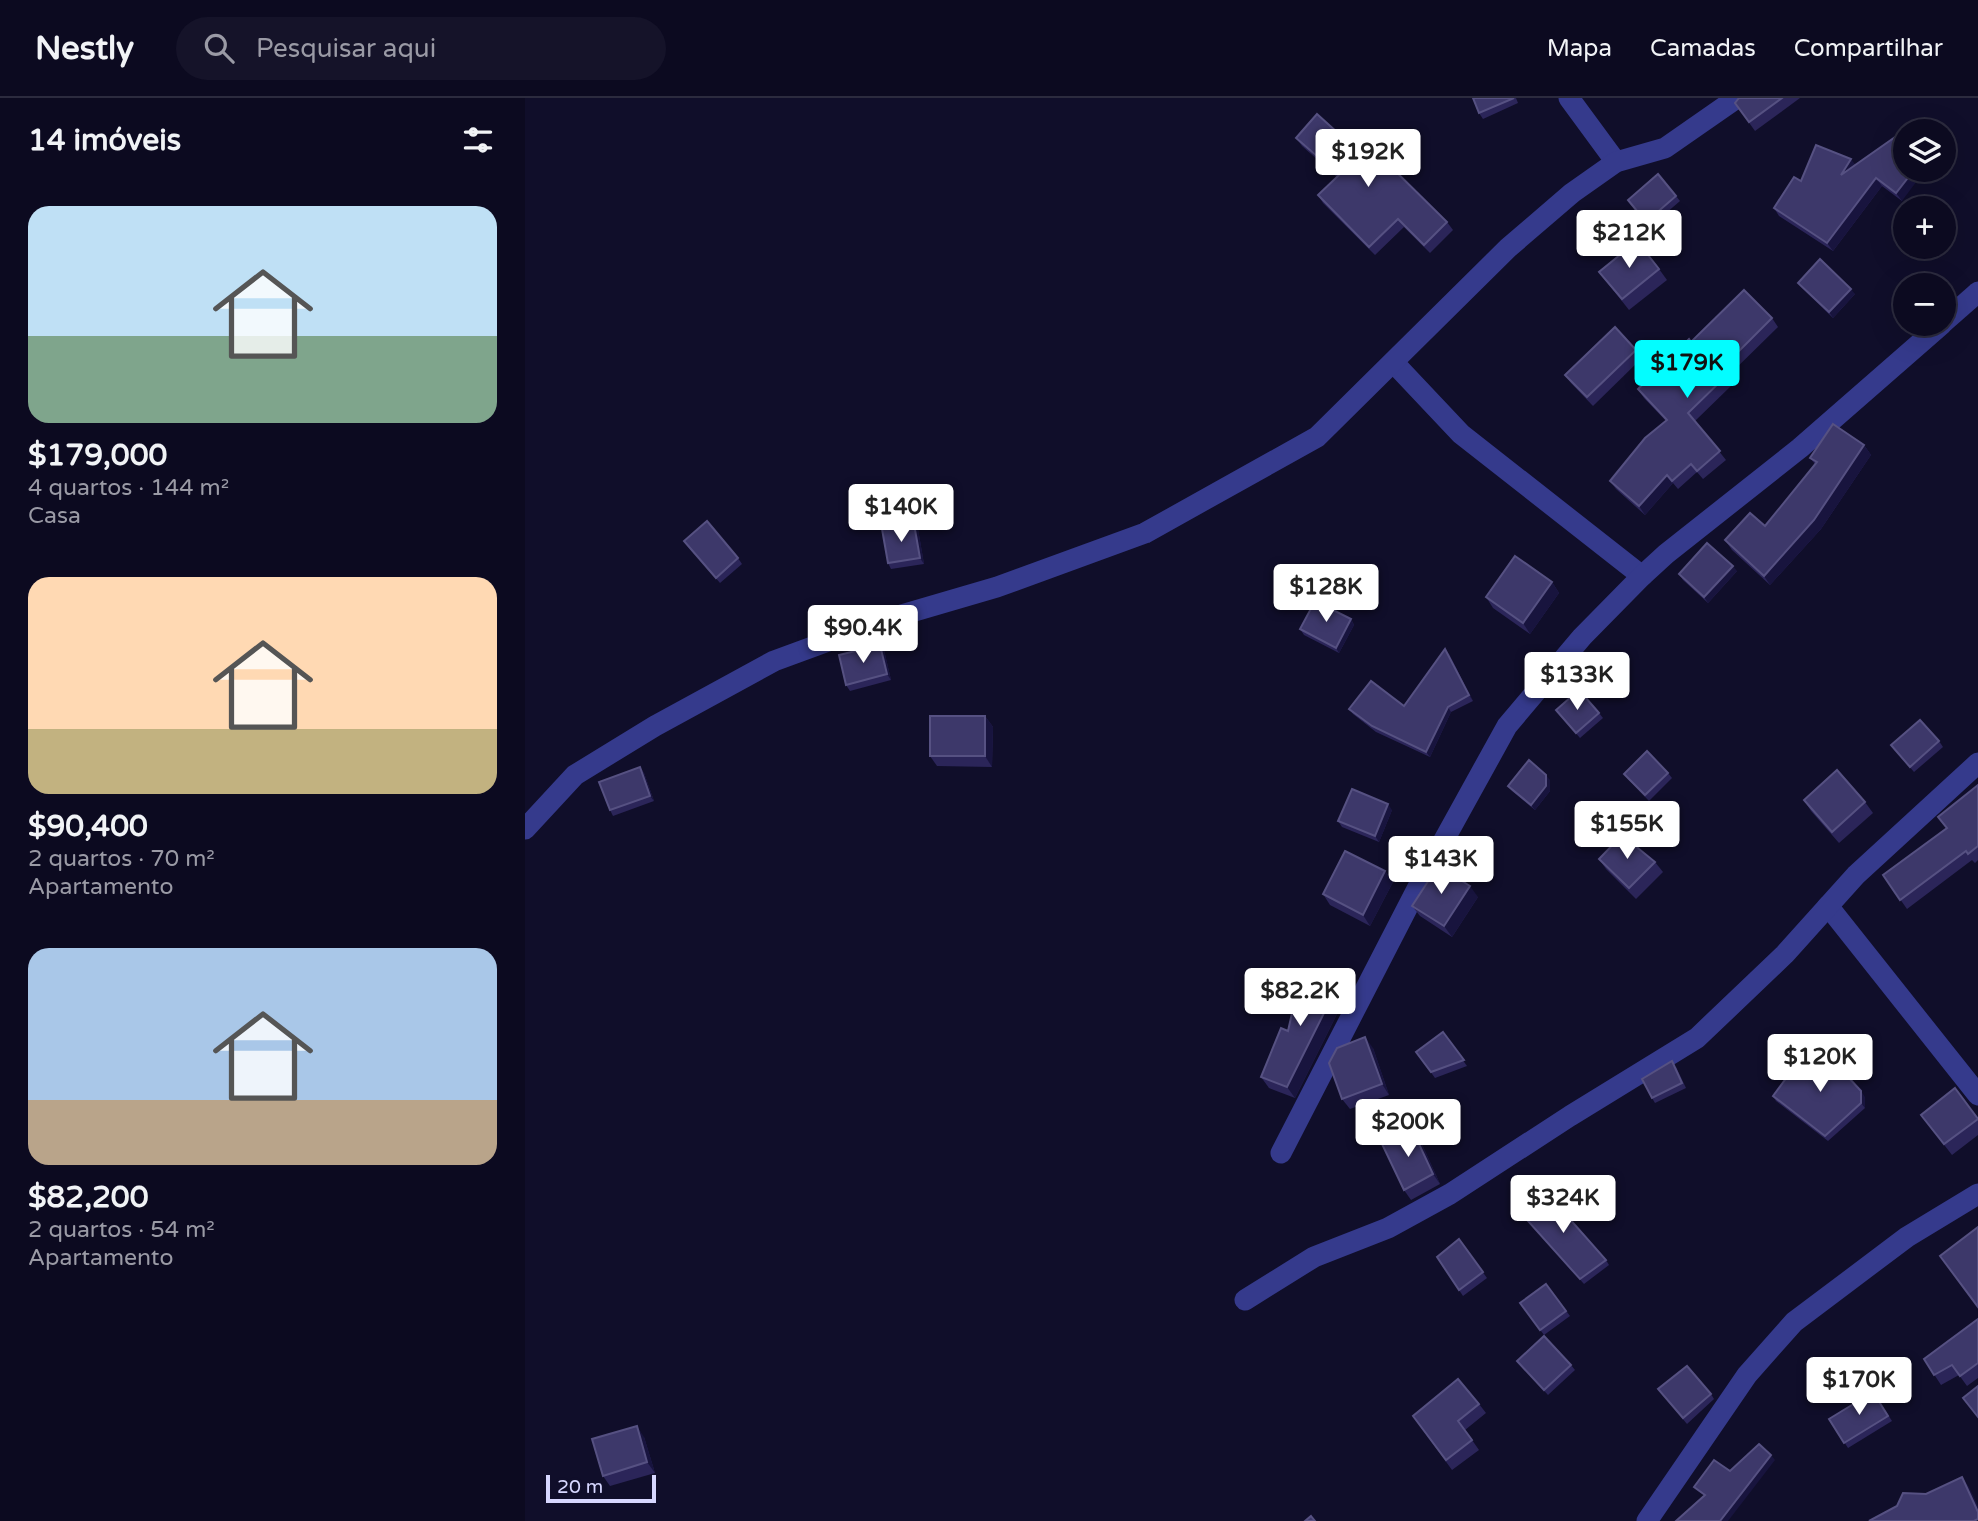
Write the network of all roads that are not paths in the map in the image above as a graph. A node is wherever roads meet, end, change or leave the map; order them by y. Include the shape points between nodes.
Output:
1 (1569, 98) edge
2 (1737, 98) edge
3 (1616, 162) junction
4 (1978, 292) edge
5 (1956, 311) edge
6 (1928, 336) edge
7 (1394, 363) junction
8 (1642, 576) junction
9 (1978, 763) edge
10 (525, 829) edge
11 (1828, 906) junction
12 (1978, 1096) edge
13 (1281, 1153) dead end
14 (1978, 1194) edge
15 (1245, 1300) dead end
16 (1647, 1521) edge

1 - 3 street
2 - 3 street via 1665,148
3 - 7 street via 1508,248
4 - 5 street
6 - 8 street
7 - 8 street via 1461,434
7 - 10 street via 1317,437 1145,533 774,661 575,775
8 - 13 street via 1582,637 1507,726
9 - 11 street
11 - 12 street
11 - 15 street via 1697,1038 1450,1194 1388,1228 1314,1257
14 - 16 street via 1907,1237 1794,1322 1747,1375

